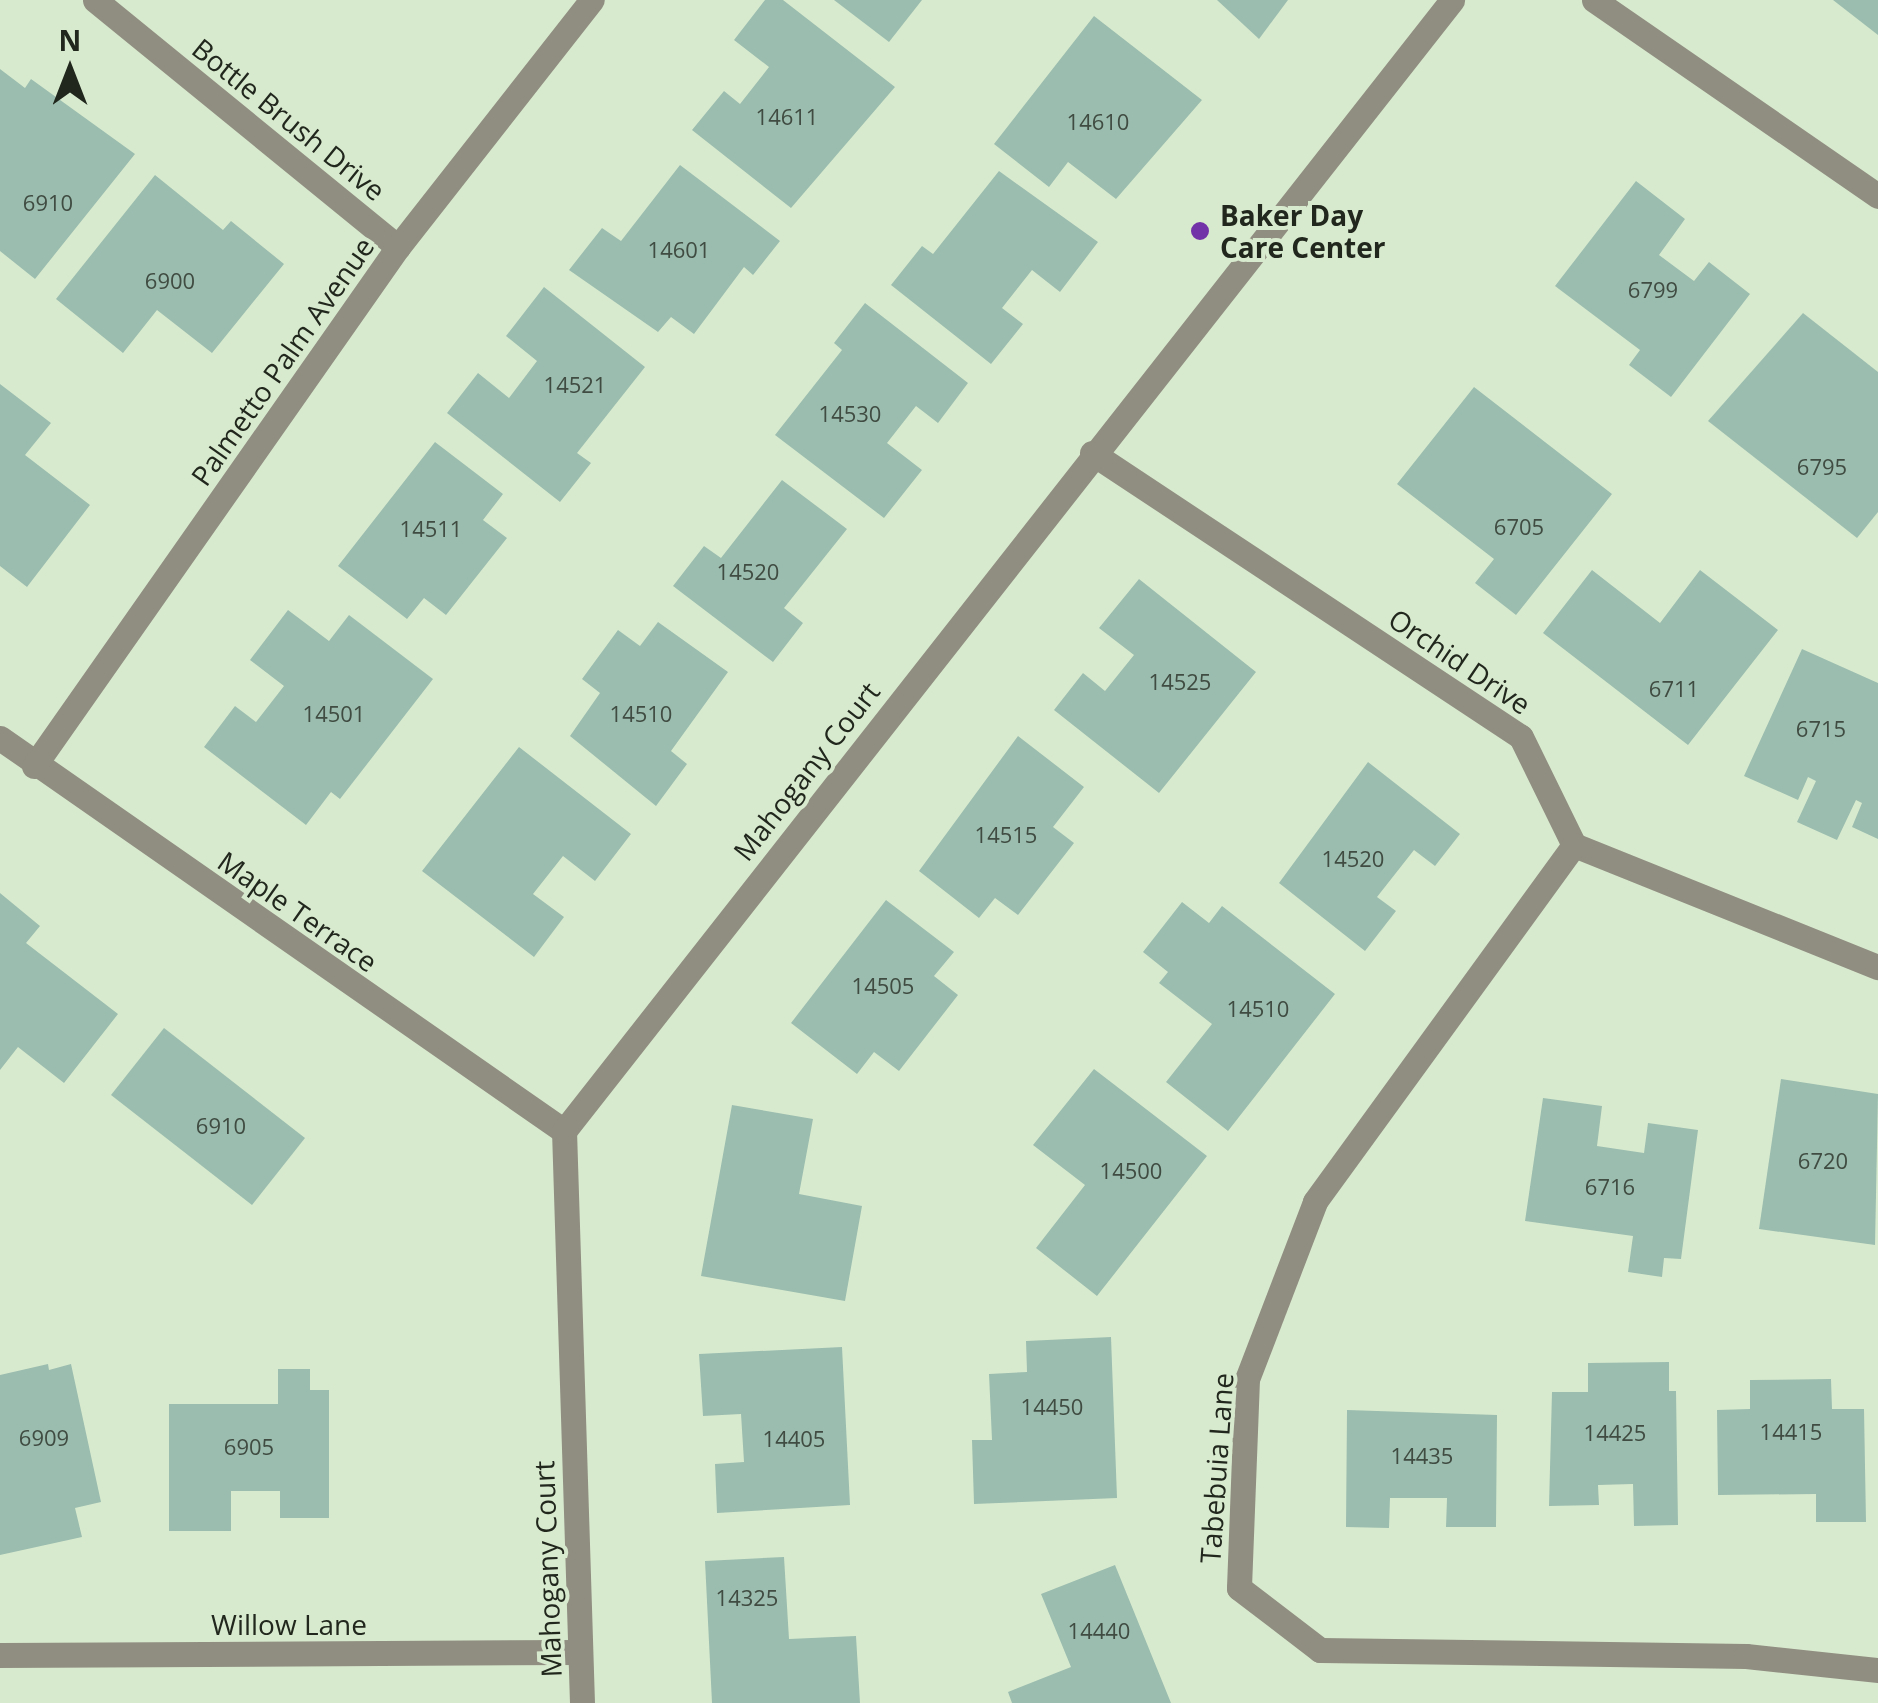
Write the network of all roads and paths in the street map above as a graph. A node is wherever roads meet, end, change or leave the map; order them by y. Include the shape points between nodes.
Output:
1 (95, 0) edge
2 (592, 0) edge
3 (1452, 0) edge
4 (1594, 0) edge
5 (1878, 196) edge
6 (398, 246) junction
7 (1092, 453) junction
8 (0, 738) edge
9 (34, 766) junction
10 (1574, 845) junction
11 (1878, 966) edge
12 (564, 1131) junction
13 (579, 1652) junction
14 (0, 1656) edge
15 (1878, 1670) edge
16 (582, 1703) edge

1 - 6 street, Bottle Brush Drive
2 - 6 street, Palmetto Palm Avenue
3 - 7 street, Mahogany Court
4 - 5 street
6 - 9 street, Palmetto Palm Avenue
7 - 10 street, Orchid Drive via 1521,737
7 - 12 street, Mahogany Court
8 - 9 street, Maple Terrace
9 - 12 street, Maple Terrace
10 - 11 street
10 - 15 street, Tabebuia Lane via 1315,1202 1246,1379 1239,1588 1320,1650 1746,1656
12 - 13 street, Mahogany Court
13 - 14 street, Willow Lane
13 - 16 street, Mahogany Court

